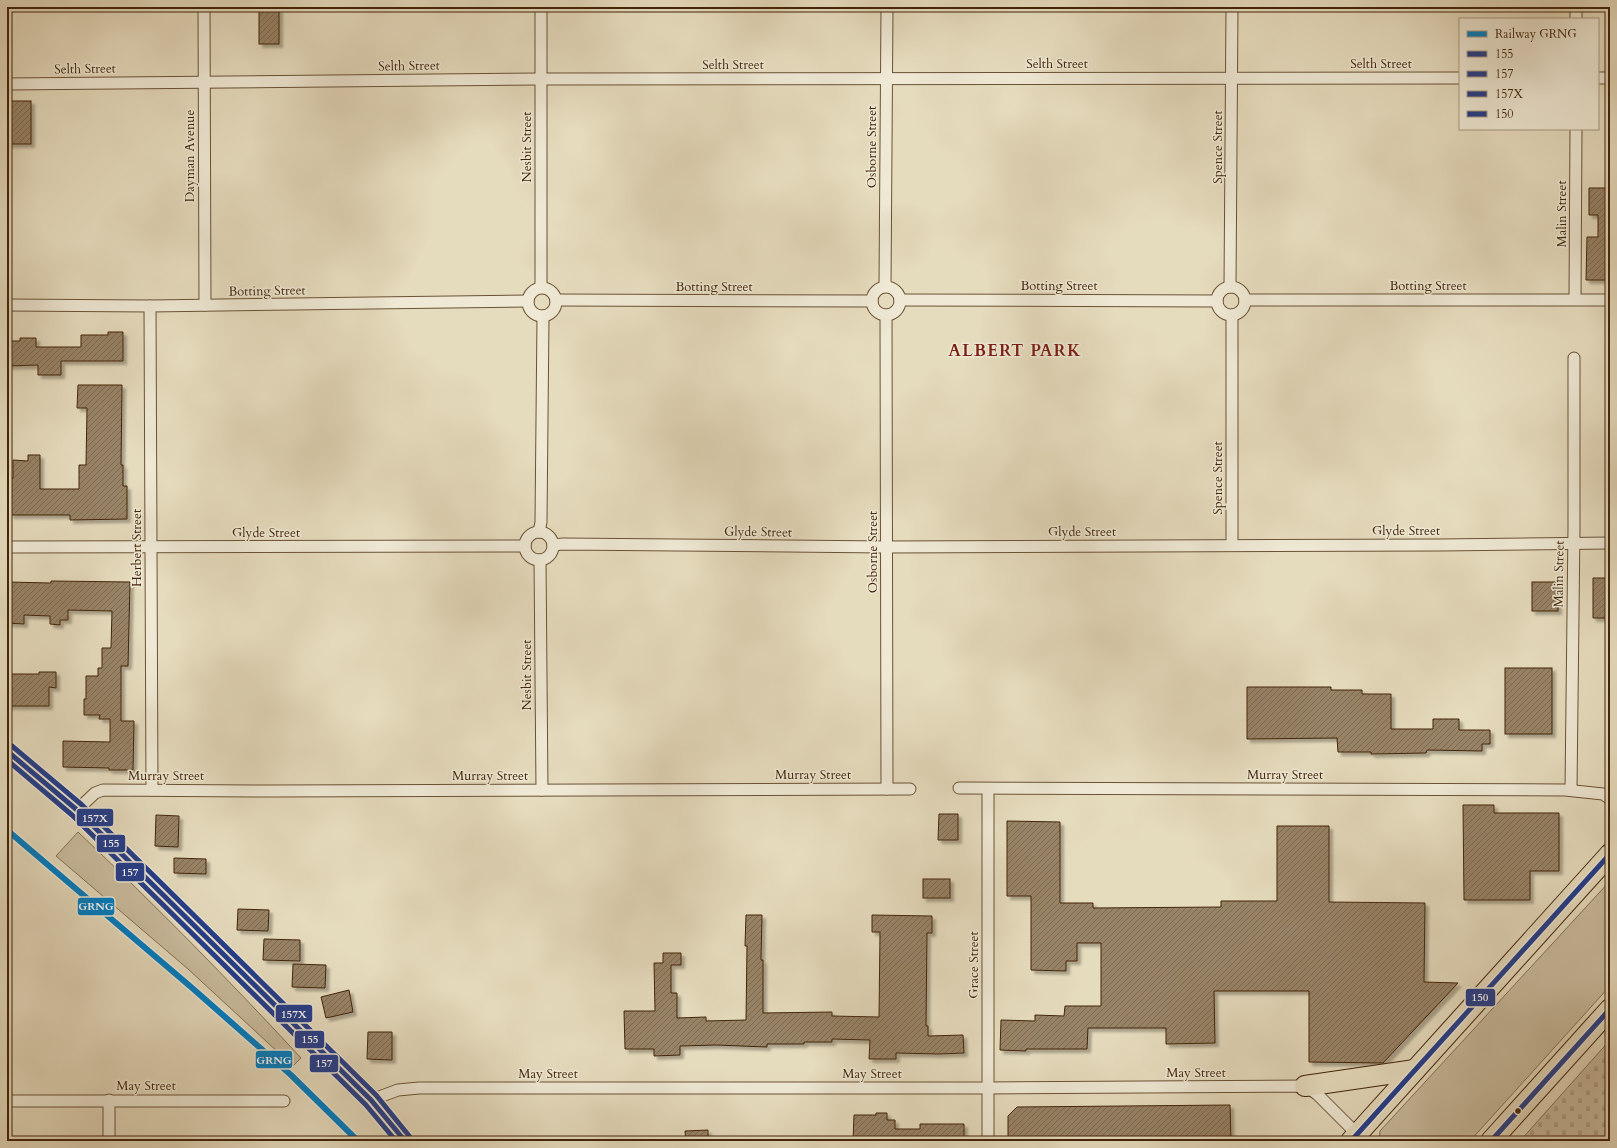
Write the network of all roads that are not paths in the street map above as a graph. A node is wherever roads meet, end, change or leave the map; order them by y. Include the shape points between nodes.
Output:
1 (204, 7) edge
2 (541, 7) edge
3 (887, 7) edge
4 (1232, 7) edge
5 (1576, 7) edge
6 (1576, 18) edge
7 (887, 78) junction
8 (1232, 78) junction
9 (1459, 78) edge
10 (1599, 78) edge
11 (1610, 78) edge
12 (541, 79) junction
13 (203, 82) junction
14 (7, 84) edge
15 (1576, 130) edge
16 (885, 286) junction
17 (541, 287) junction
18 (1230, 287) junction
19 (556, 300) junction
20 (900, 300) junction
21 (1245, 300) junction
22 (1575, 300) junction
23 (1610, 300) edge
24 (872, 301) junction
25 (1217, 301) junction
26 (528, 302) junction
27 (7, 305) edge
28 (205, 305) junction
29 (150, 306) junction
30 (886, 315) junction
31 (1232, 315) junction
32 (543, 316) junction
33 (1574, 358) dead end
34 (538, 532) junction
35 (1574, 543) junction
36 (1610, 543) edge
37 (553, 545) junction
38 (1232, 545) junction
39 (525, 546) junction
40 (7, 547) edge
41 (151, 547) junction
42 (886, 547) junction
43 (540, 560) junction
44 (7, 751) edge
45 (959, 788) dead end
46 (887, 789) junction
47 (910, 789) dead end
48 (988, 789) junction
49 (152, 790) junction
50 (542, 790) junction
51 (1571, 790) junction
52 (1610, 799) edge
53 (77, 810) junction
54 (1610, 854) edge
55 (1610, 1009) edge
56 (1415, 1070) junction
57 (1305, 1086) junction
58 (988, 1088) junction
59 (109, 1100) junction
60 (371, 1100) junction
61 (7, 1101) edge
62 (284, 1101) dead end
63 (1358, 1139) edge
64 (109, 1141) edge
65 (405, 1141) edge
66 (988, 1141) edge
67 (1491, 1141) edge

1 - 13 street, Dayman Avenue
2 - 12 street, Nesbit Street
3 - 7 street, Osborne Street
4 - 8 street, Spence Street
5 - 6 street
7 - 8 street, Selth Street
7 - 12 street, Selth Street
7 - 16 street, Osborne Street
8 - 9 street, Selth Street
8 - 18 street, Spence Street
10 - 11 street
12 - 13 street, Selth Street
12 - 17 street, Nesbit Street
13 - 14 street, Selth Street
13 - 28 street, Dayman Avenue
15 - 22 street, Malin Street
16 - 20 street via 898,293
16 - 24 street via 878,289
17 - 19 street via 548,288 554,293
17 - 26 street via 534,290
18 - 21 street via 1239,289
18 - 25 street via 1220,293
19 - 24 street, Botting Street
19 - 32 street via 554,309
20 - 25 street, Botting Street
20 - 30 street via 894,313
21 - 22 street, Botting Street
21 - 31 street via 1243,308
22 - 23 street, Botting Street
24 - 30 street via 879,313
25 - 31 street via 1220,309
26 - 28 street, Botting Street
26 - 32 street via 531,310
27 - 29 street, Botting Street
28 - 29 street, Botting Street
29 - 41 street, Herbert Street
30 - 42 street, Osborne Street
31 - 38 street, Spence Street
32 - 34 street via 541,522
33 - 35 street, Malin Street
34 - 37 street via 547,534
34 - 39 street via 528,538
35 - 36 street, Glyde Street
35 - 38 street, Glyde Street
35 - 51 street, Malin Street
37 - 42 street, Glyde Street
37 - 43 street via 551,554
38 - 42 street, Glyde Street
39 - 41 street, Glyde Street
39 - 43 street via 528,554 535,560
40 - 41 street, Glyde Street
41 - 49 street, Herbert Street
42 - 46 street, Osborne Street
43 - 50 street, Nesbit Street
44 - 53 main road
45 - 48 street, Murray Street
46 - 47 street, Murray Street
46 - 50 street, Murray Street
48 - 51 street, Murray Street
48 - 58 street, Grace Street
49 - 50 street, Murray Street
49 - 53 street, Murray Street via 102,790 95,793
51 - 52 street, Murray Street via 1603,794
53 - 60 main road
54 - 56 highway
55 - 67 highway
56 - 57 highway
56 - 63 highway
57 - 58 street, May Street
57 - 63 street via 1317,1094
58 - 60 street, May Street via 419,1088 398,1090
58 - 66 street, Grace Street
59 - 61 street, May Street
59 - 62 street, May Street
59 - 64 street
60 - 65 main road

